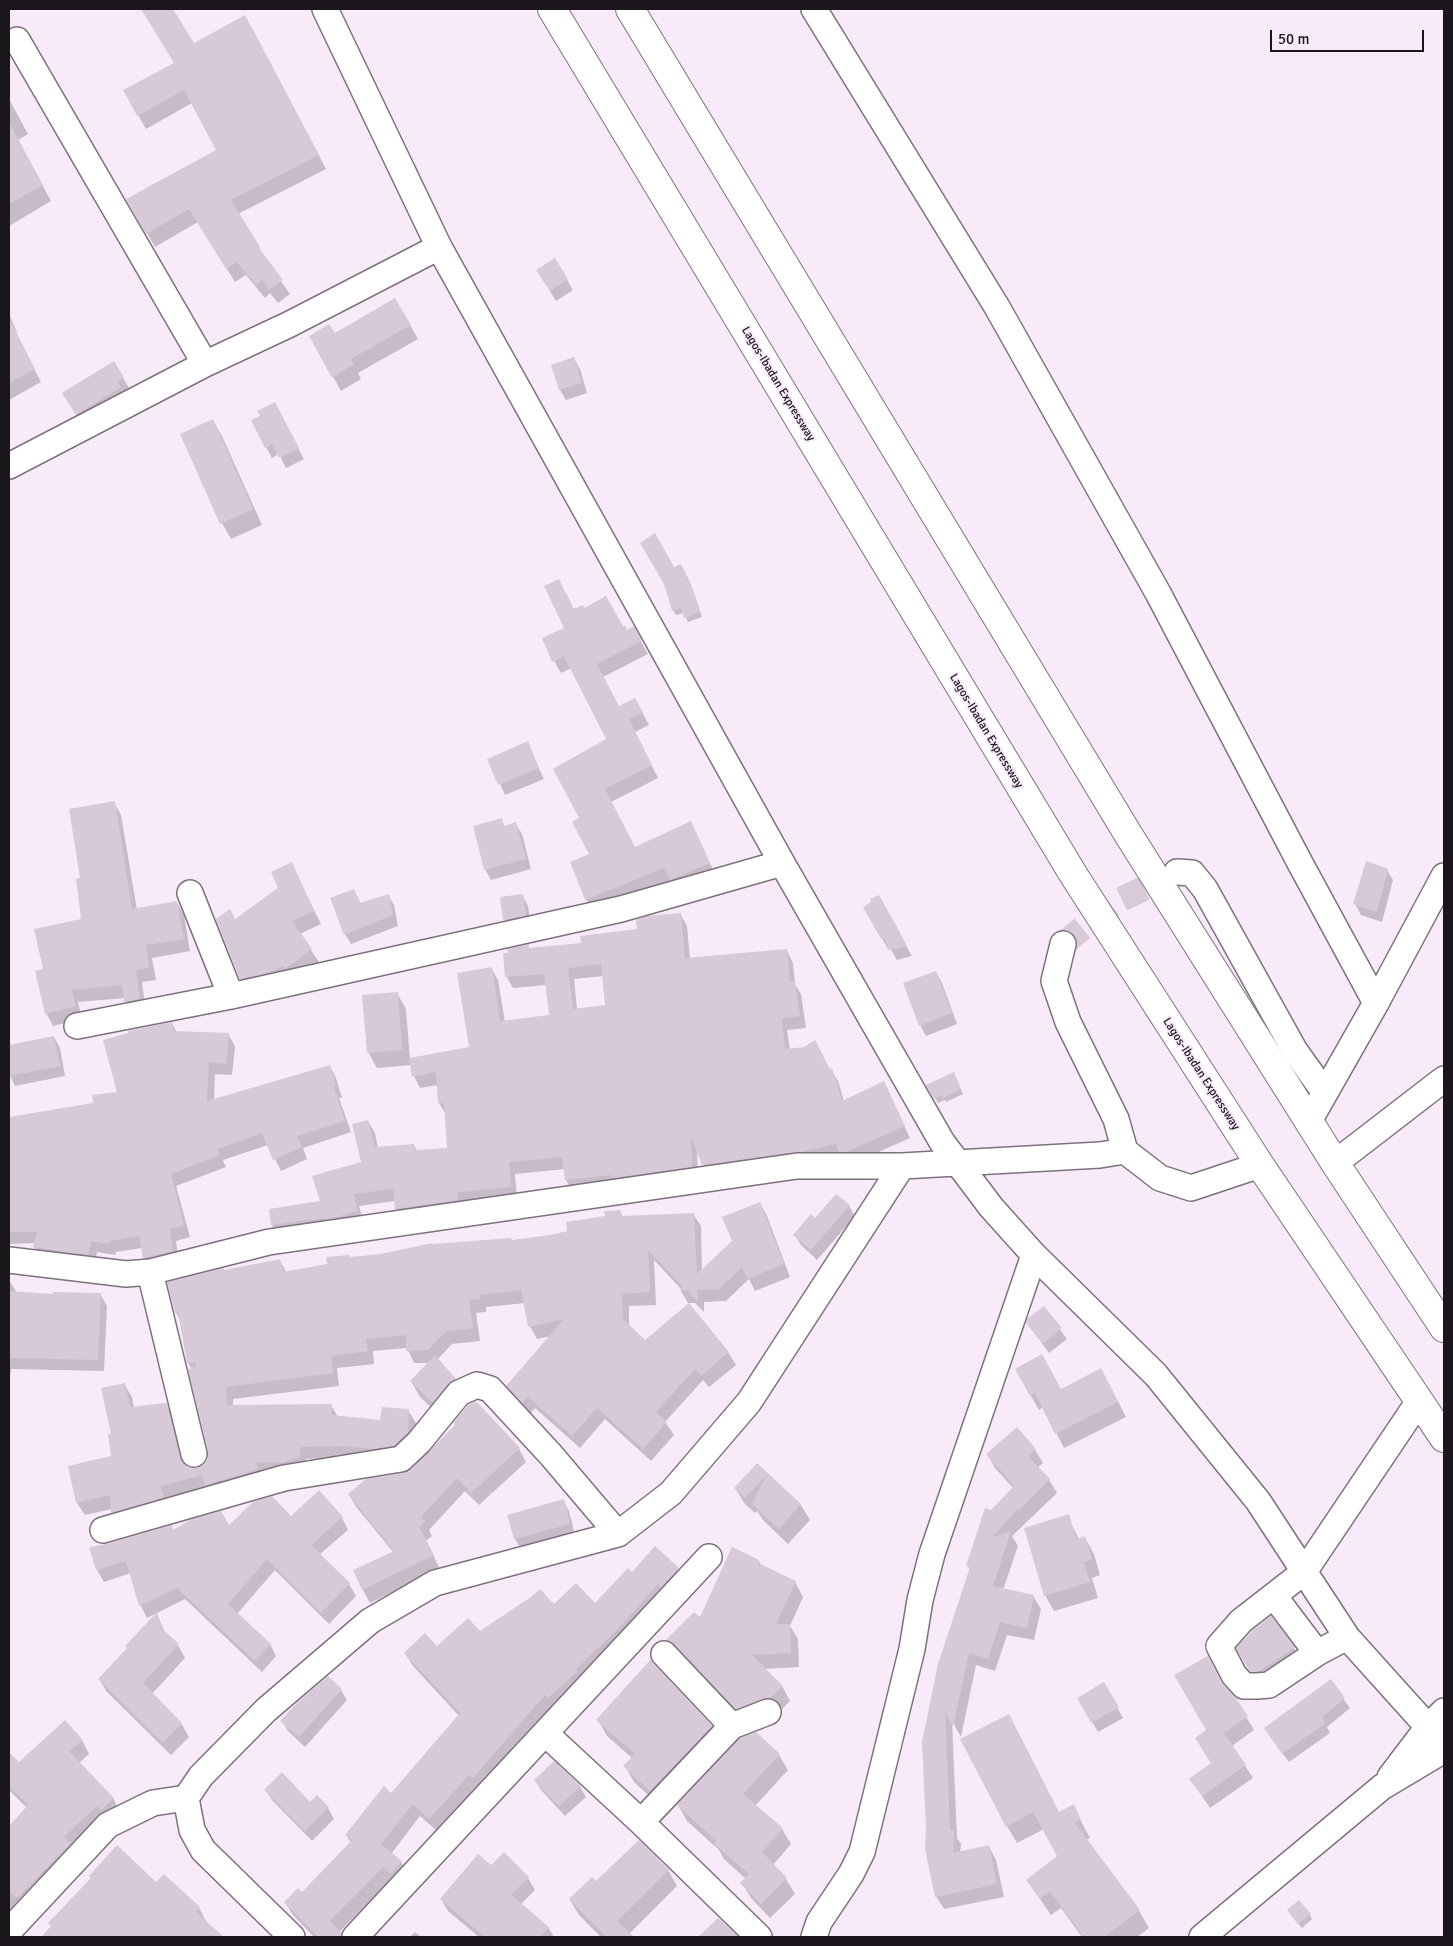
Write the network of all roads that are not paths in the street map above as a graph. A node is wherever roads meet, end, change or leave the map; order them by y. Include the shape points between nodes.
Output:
1 (325, 9) edge
2 (552, 9) edge
3 (630, 9) edge
4 (814, 9) edge
5 (17, 40) dead end
6 (439, 247) junction
7 (205, 364) junction
8 (9, 466) edge
9 (782, 863) junction
10 (1177, 872) dead end
11 (1444, 876) edge
12 (190, 893) dead end
13 (1063, 944) tunnel mouth
14 (231, 996) junction
15 (1376, 1003) junction
16 (77, 1026) dead end
17 (1440, 1090) edge
18 (1325, 1093) junction
19 (1309, 1121) junction
20 (1125, 1151) junction
21 (956, 1161) junction
22 (1335, 1163) junction
23 (1260, 1165) junction
24 (902, 1166) junction
25 (1034, 1255) junction
26 (9, 1260) edge
27 (150, 1272) junction
28 (1444, 1328) edge
29 (1419, 1401) junction
30 (1444, 1438) edge
31 (194, 1454) dead end
32 (103, 1530) dead end
33 (618, 1534) junction
34 (709, 1557) dead end
35 (1304, 1572) junction
36 (1274, 1596) junction
37 (1347, 1637) junction
38 (1317, 1653) junction
39 (664, 1654) dead end
40 (768, 1712) dead end
41 (1436, 1719) edge
42 (732, 1726) junction
43 (546, 1734) junction
44 (1444, 1749) edge
45 (1382, 1787) junction
46 (186, 1798) junction
47 (641, 1822) junction
48 (9, 1931) edge
49 (292, 1937) edge
50 (355, 1937) edge
51 (759, 1937) edge
52 (814, 1937) edge
53 (1202, 1937) edge

1 - 6 street
2 - 23 highway, Lagos-Ibadan Expressway via 1072,874
3 - 19 highway via 1128,834
4 - 15 street via 1026,359 1158,593
5 - 7 street
6 - 7 street
6 - 9 street
7 - 8 street
9 - 14 street via 621,909
9 - 21 street via 942,1142
10 - 18 street via 1192,873 1205,889 1295,1051
11 - 15 street
12 - 14 street
13 - 20 street via 1054,981 1068,1022 1116,1120
14 - 16 street
15 - 18 street
17 - 22 street
18 - 19 street
19 - 22 highway
20 - 21 street via 1100,1155
20 - 23 street via 1160,1178 1191,1188
21 - 24 street
21 - 25 street
22 - 28 highway
23 - 29 highway, Lagos-Ibadan Expressway
24 - 27 street via 797,1166 269,1242
24 - 33 street via 749,1402 671,1493
25 - 35 street via 1156,1375 1258,1501
25 - 52 street via 932,1554 862,1852 819,1922
26 - 27 street via 126,1274
27 - 31 street
29 - 30 highway, Lagos-Ibadan Expressway
29 - 35 street
32 - 33 street via 284,1478 401,1459 459,1393 477,1385 490,1389
33 - 46 street via 435,1583 370,1621 266,1710 201,1776
34 - 43 street
35 - 36 street
35 - 37 street
36 - 38 street
36 - 38 street via 1241,1621 1219,1646 1234,1675 1244,1686 1269,1685
37 - 38 street
37 - 41 street
39 - 42 street
40 - 42 street
41 - 44 street
41 - 45 street
42 - 47 street
43 - 47 street
43 - 50 street
44 - 45 street
45 - 53 street
46 - 48 street via 153,1803 108,1826
46 - 49 street via 192,1830 203,1850
47 - 51 street

